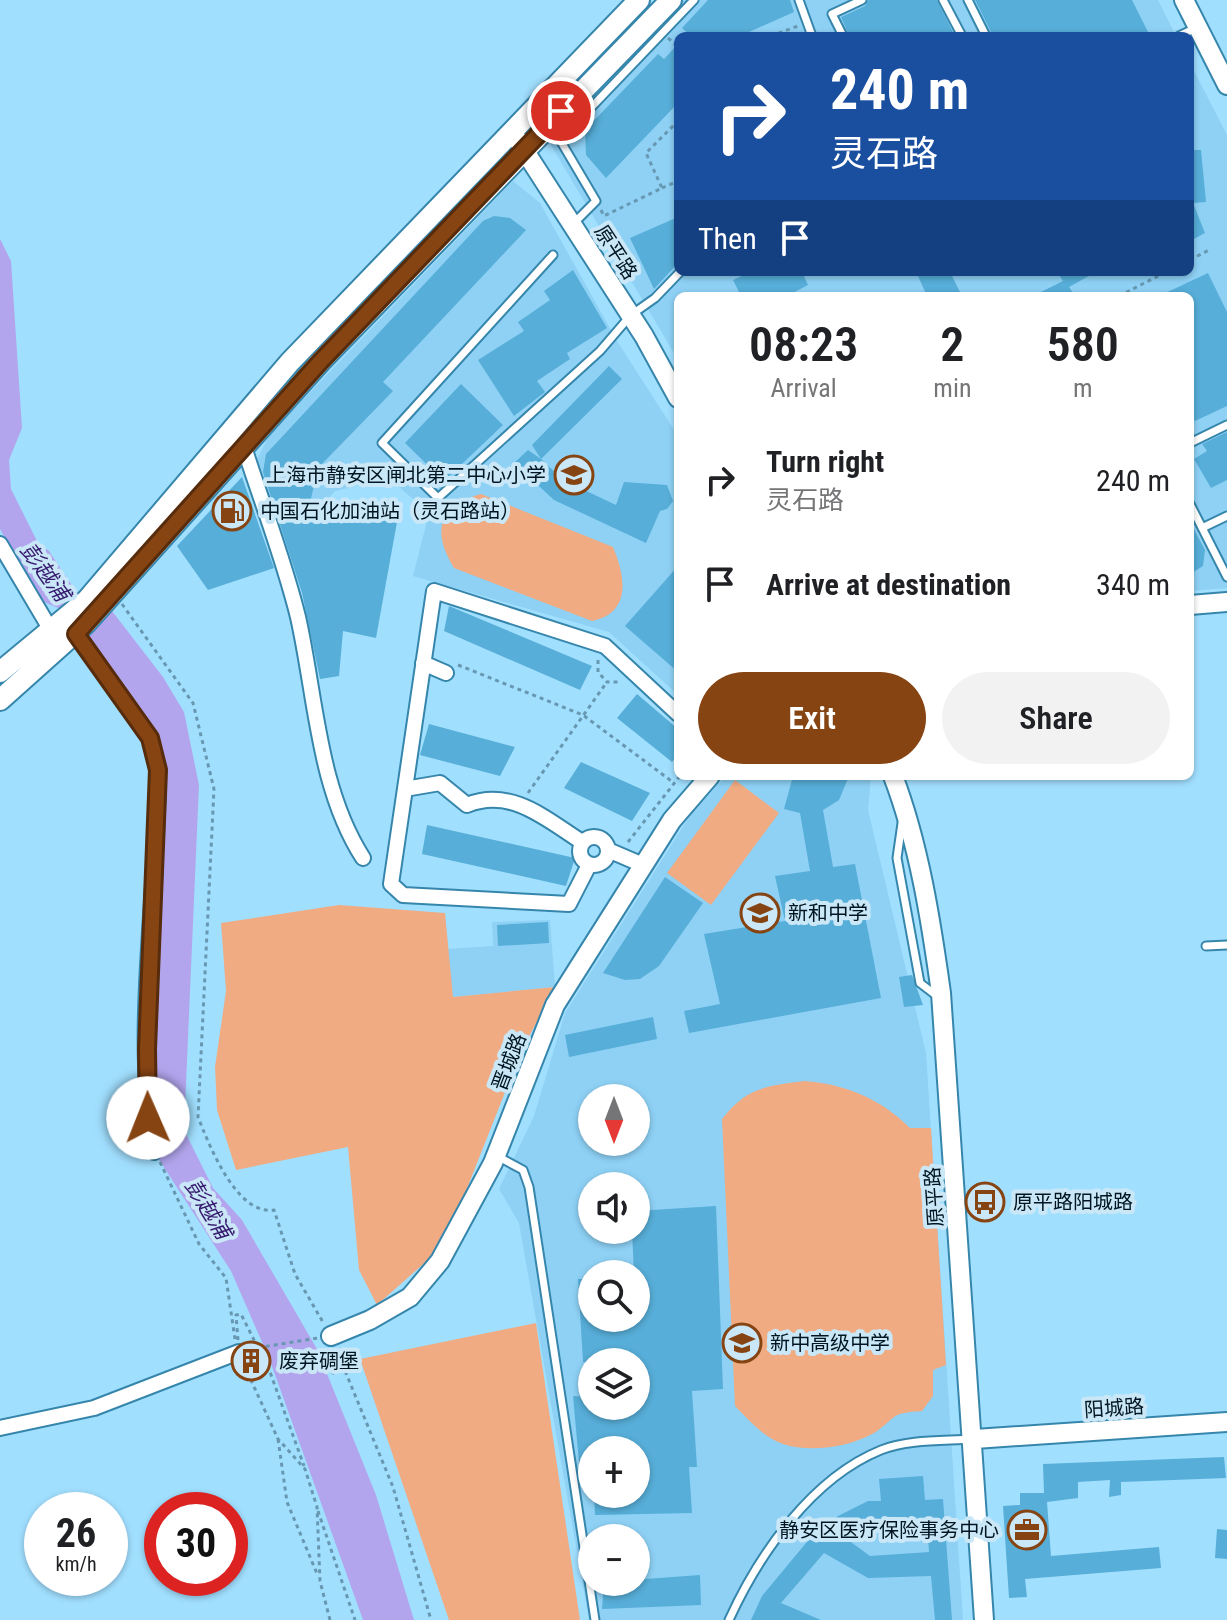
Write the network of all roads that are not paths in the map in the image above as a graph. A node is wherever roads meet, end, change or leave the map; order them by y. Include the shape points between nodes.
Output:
1 (639, 0) edge
2 (671, 0) edge
3 (694, 0) edge
4 (799, 0) edge
5 (862, 0) edge
6 (943, 0) edge
7 (968, 0) edge
8 (1184, 0) edge
9 (1198, 27) junction
10 (810, 32) edge
11 (841, 32) edge
12 (960, 32) edge
13 (984, 32) edge
14 (1187, 32) edge
15 (1227, 85) edge
16 (512, 131) junction
17 (524, 150) junction
18 (573, 225) junction
19 (553, 255) dead end
20 (676, 276) edge
21 (631, 315) junction
22 (674, 391) edge
23 (1227, 425) edge
24 (1194, 441) edge
25 (244, 447) junction
26 (1194, 512) edge
27 (1227, 516) edge
28 (1202, 528) junction
29 (0, 544) edge
30 (1227, 577) edge
31 (106, 590) junction
32 (1227, 602) edge
33 (1194, 605) edge
34 (66, 632) junction
35 (423, 663) junction
36 (450, 668) road end
37 (0, 672) edge
38 (0, 700) edge
39 (674, 711) edge
40 (707, 780) edge
41 (895, 780) edge
42 (405, 789) junction
43 (582, 842) junction
44 (613, 852) junction
45 (363, 858) dead end
46 (589, 865) junction
47 (643, 865) junction
48 (1227, 945) edge
49 (1206, 946) dead end
50 (154, 1152) road end
51 (496, 1156) junction
52 (325, 1337) road end
53 (239, 1352) road end
54 (1227, 1422) edge
55 (0, 1428) edge
56 (975, 1439) junction
57 (595, 1620) edge
58 (729, 1620) edge
59 (984, 1620) edge

1 - 16 main road
2 - 17 main road
3 - 18 lane via 560,140 596,201
4 - 10 lane
5 - 11 lane via 832,14
6 - 12 lane
7 - 13 lane
8 - 9 street
9 - 14 lane
9 - 15 street
16 - 17 street, 原平路
16 - 31 main road via 290,362
17 - 18 street, 原平路
17 - 25 main road
18 - 21 street, 原平路
19 - 21 lane via 382,443 438,498 600,351
20 - 21 lane
21 - 22 street, 原平路
23 - 24 lane
25 - 31 main road
25 - 45 street via 297,615 344,829
26 - 28 lane
27 - 28 lane
28 - 30 lane
29 - 34 street
31 - 34 main road
32 - 33 street
34 - 37 main road
34 - 38 main road
34 - 50 street via 150,738 158,770 147,1049
35 - 36 street
35 - 39 street via 434,591 605,646 636,684
35 - 42 street
40 - 47 street, 晋城路
41 - 56 street, 原平路 via 933,935 942,1000
42 - 43 street via 440,783 467,805 485,798 521,803
42 - 46 street via 391,884 403,895 569,904
43 - 44 street via 596,836
43 - 46 street
44 - 46 street via 600,865
44 - 47 street
47 - 51 street, 晋城路 via 555,1005
48 - 49 lane
51 - 52 street, 晋城路 via 440,1261 410,1297
51 - 57 lane via 523,1170 529,1187
53 - 55 street via 94,1408
54 - 56 street, 阳城路
56 - 58 lane via 884,1448 854,1463 822,1488 783,1533 746,1585
56 - 59 street, 原平路

